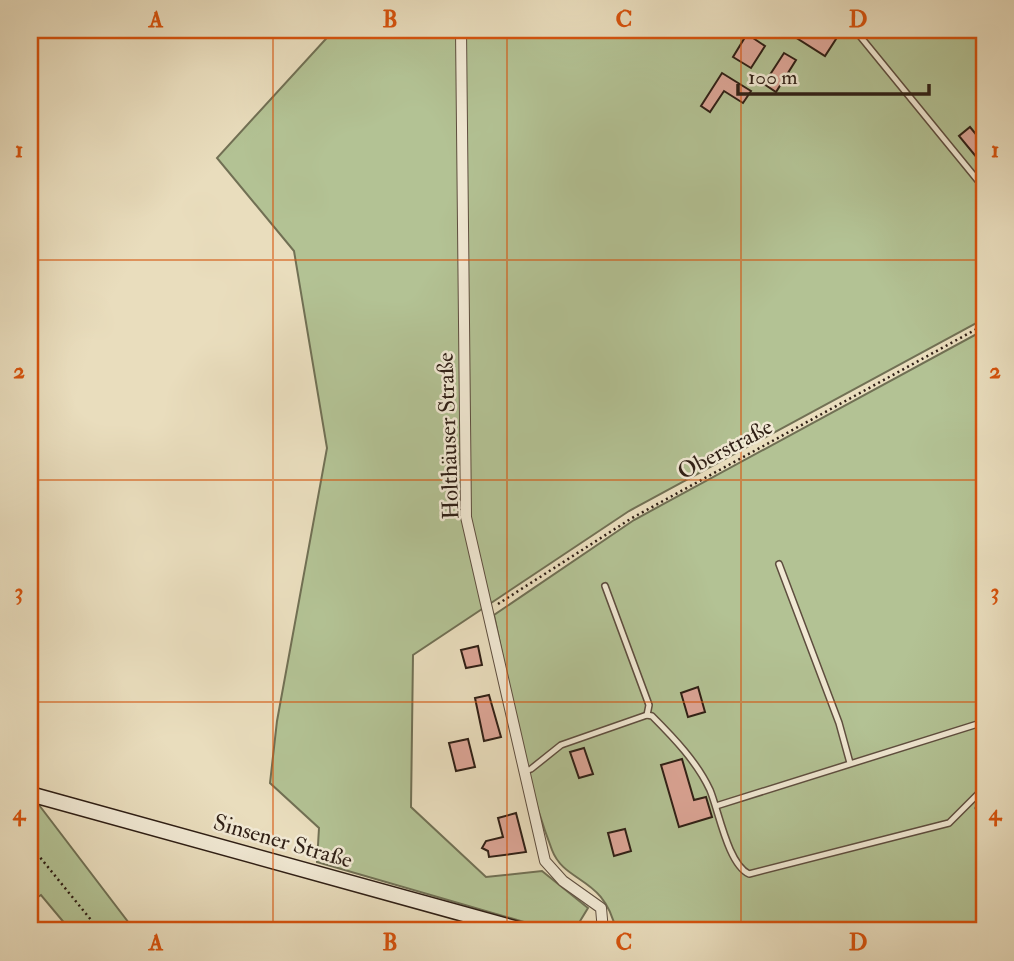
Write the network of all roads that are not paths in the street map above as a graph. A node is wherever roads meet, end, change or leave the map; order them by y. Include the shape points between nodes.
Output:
1 (461, 30) edge
2 (855, 30) edge
3 (984, 188) edge
4 (779, 564) dead end
5 (605, 586) dead end
6 (647, 715) junction
7 (984, 722) edge
8 (850, 763) junction
9 (523, 772) junction
10 (984, 788) edge
11 (30, 794) edge
12 (716, 806) junction
13 (525, 931) edge
14 (603, 931) edge

1 - 9 street, Holthäuser Straße via 466,517
2 - 3 lane
4 - 8 lane
5 - 6 lane via 649,705
6 - 9 lane via 561,745
6 - 12 lane via 686,752
7 - 8 lane
8 - 12 lane
9 - 14 street, Holthäuser Straße via 545,861 563,881 601,908
10 - 12 lane via 949,823 749,874 735,861
11 - 13 main road, Sinsener Straße

